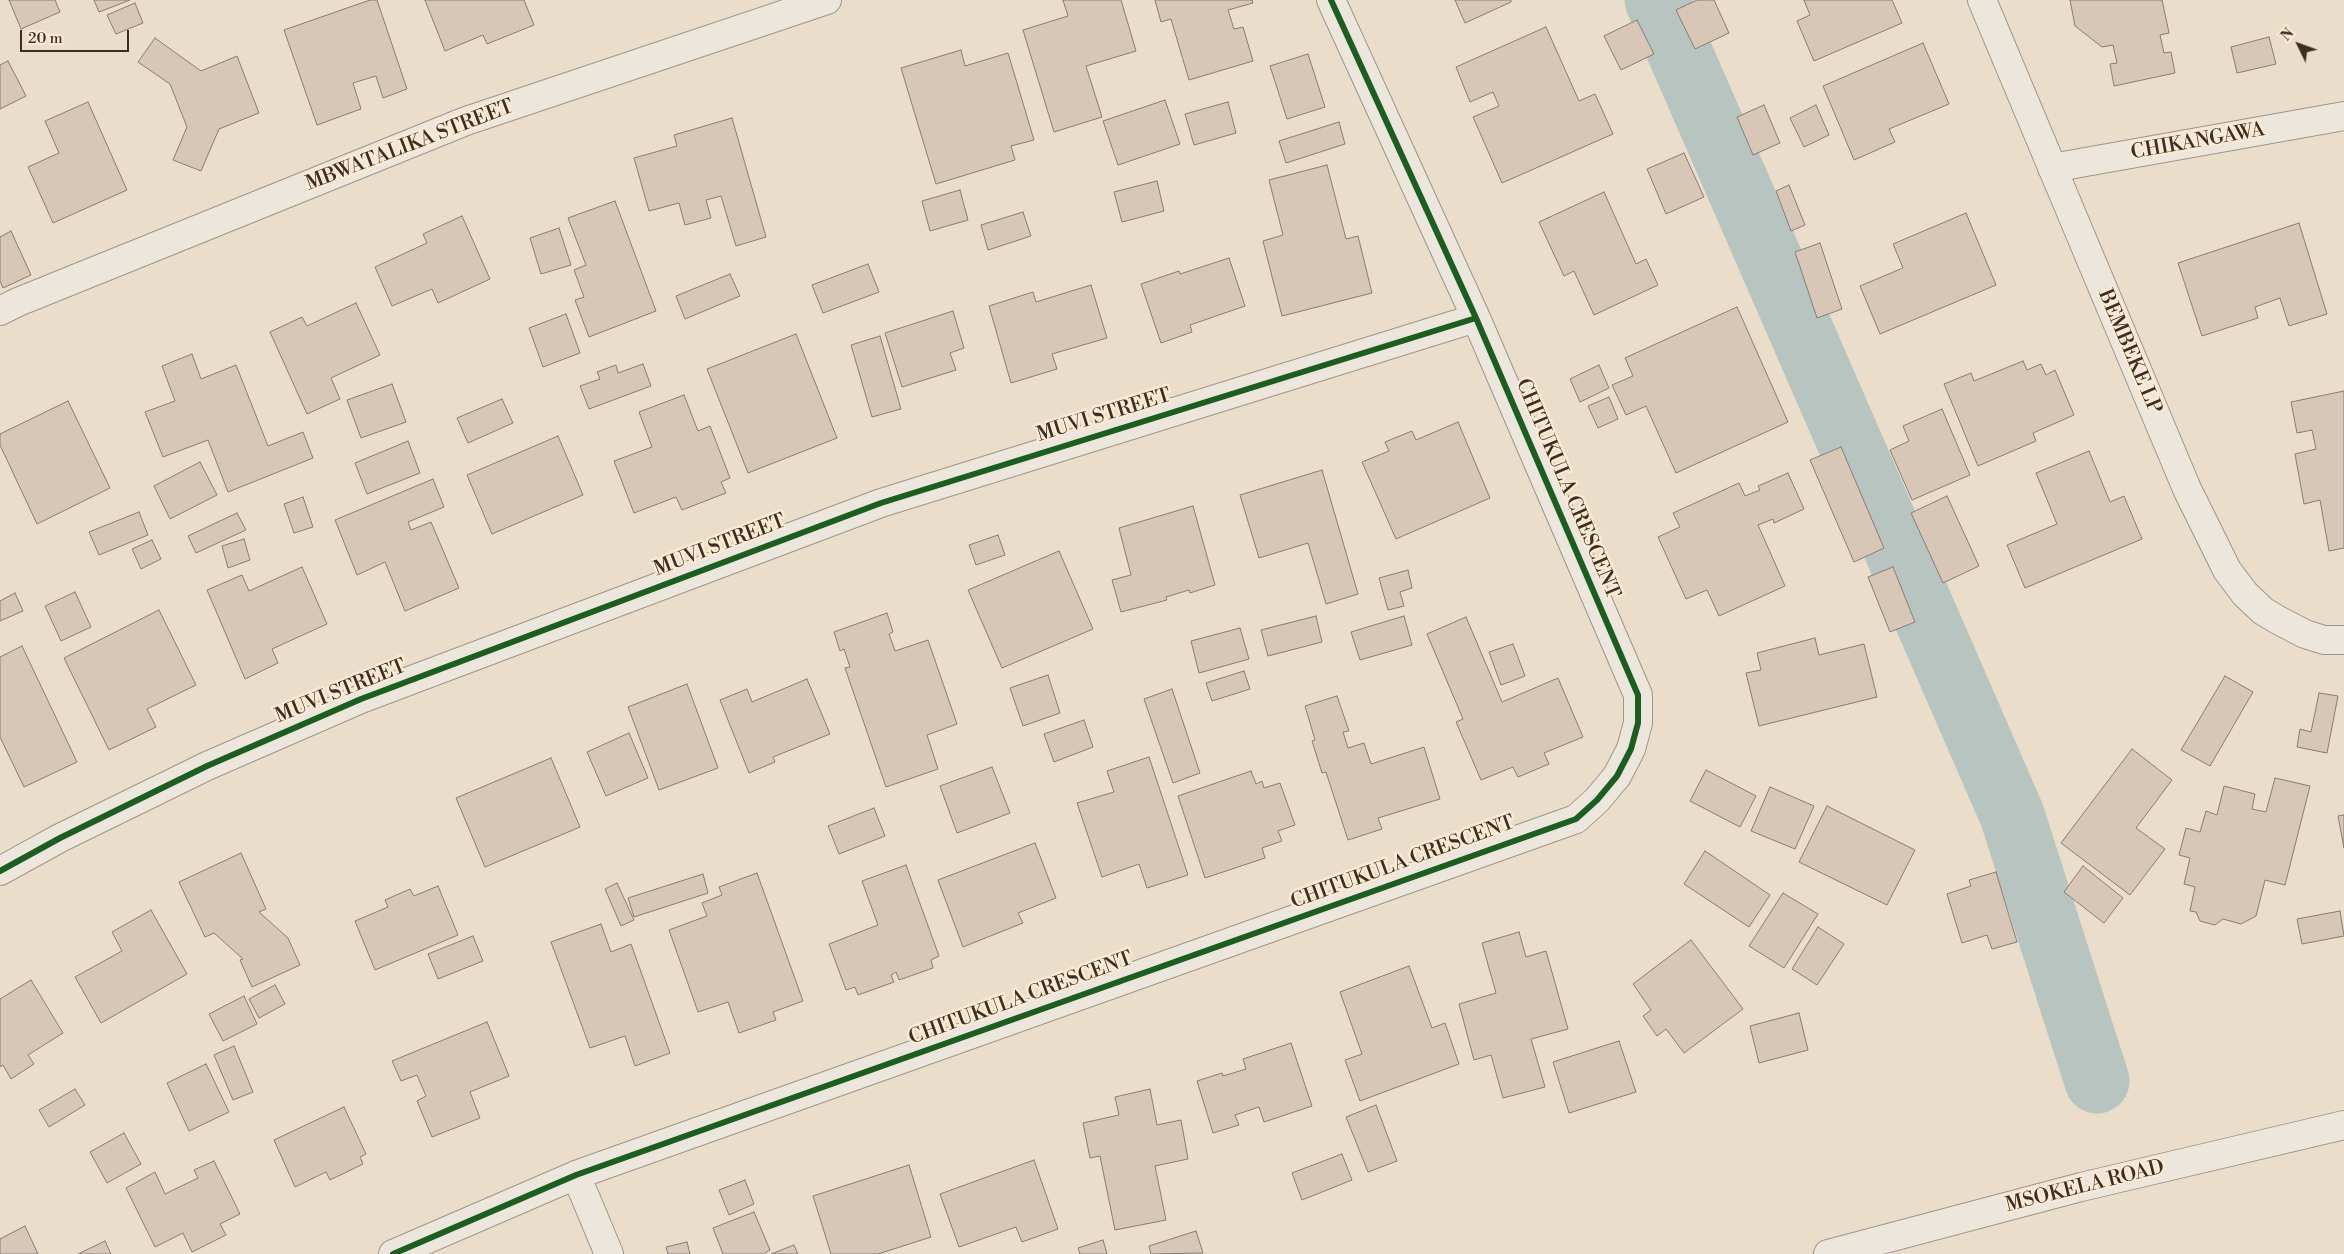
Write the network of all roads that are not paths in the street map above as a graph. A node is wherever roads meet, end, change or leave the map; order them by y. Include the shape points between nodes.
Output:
1 (826, 0) edge
2 (1331, 0) edge
3 (1982, 0) edge
4 (2344, 116) edge
5 (2052, 168) junction
6 (0, 312) edge
7 (1476, 318) junction
8 (2344, 640) edge
9 (0, 871) edge
10 (2344, 1126) edge
11 (576, 1175) junction
12 (393, 1254) edge
13 (609, 1254) edge
14 (1828, 1254) edge

1 - 6 street, MBWATALIKA STREET via 466,121
2 - 7 street, CHITUKULA CRESCENT
3 - 5 street, BEMBEKE LP
4 - 5 street, CHIKANGAWA
5 - 8 street, BEMBEKE LP via 2186,489 2227,570 2245,594 2278,620 2324,640
7 - 9 street, MUVI STREET via 881,503 361,699 207,766
7 - 11 street, CHITUKULA CRESCENT via 1638,695 1638,723 1631,749 1617,776 1597,800 1567,822
10 - 14 street, MSOKELA ROAD via 2081,1187
11 - 12 street, CHITUKULA CRESCENT
11 - 13 street

